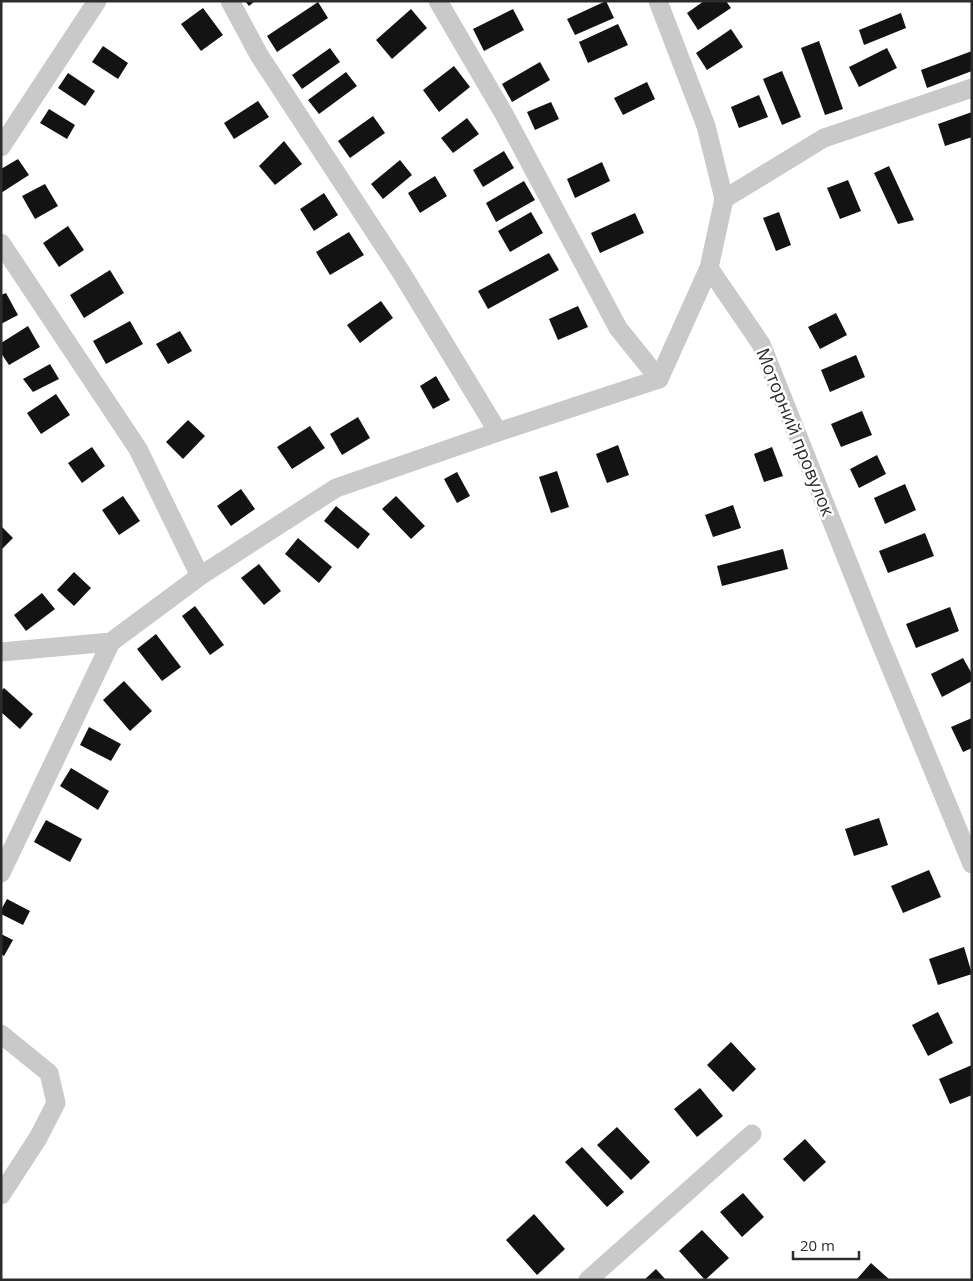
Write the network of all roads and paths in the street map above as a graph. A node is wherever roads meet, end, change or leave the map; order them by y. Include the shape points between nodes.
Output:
1 (97, 1) edge
2 (230, 1) edge
3 (438, 1) edge
4 (658, 1) edge
5 (972, 88) edge
6 (1, 148) edge
7 (724, 199) junction
8 (1, 243) edge
9 (709, 268) junction
10 (659, 379) junction
11 (498, 432) junction
12 (200, 576) junction
13 (112, 642) junction
14 (1, 652) edge
15 (972, 864) edge
16 (1, 873) edge
17 (6, 1039) edge
18 (752, 1134) dead end
19 (1, 1195) edge
20 (588, 1280) edge

1 - 6 street
2 - 11 street via 259,55 396,264
3 - 10 street via 504,114 618,328
4 - 7 street via 706,126
5 - 7 street via 824,138
7 - 9 street
8 - 12 street via 138,449
9 - 10 street
9 - 15 street, Моторний провулок via 762,344
10 - 11 street
11 - 12 street via 336,488
12 - 13 street
13 - 14 street
13 - 16 street
17 - 19 street via 49,1073 56,1103 38,1138
18 - 20 street

